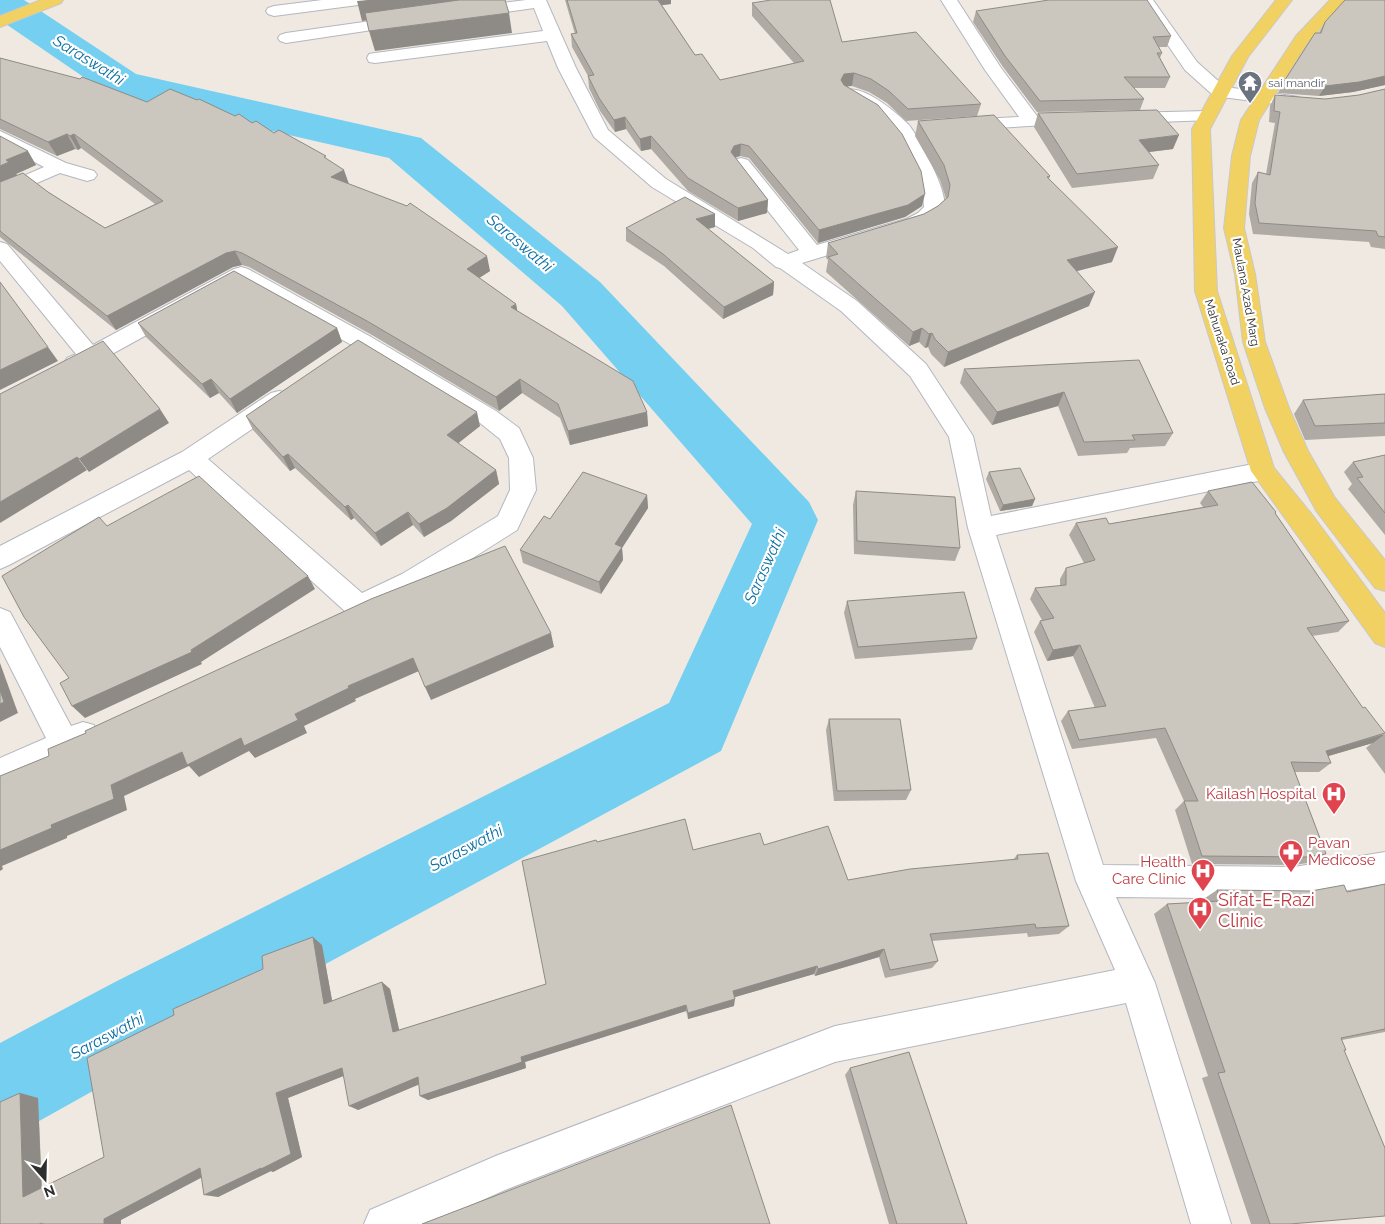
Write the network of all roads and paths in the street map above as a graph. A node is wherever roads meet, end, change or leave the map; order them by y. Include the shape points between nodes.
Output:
1 (55, 0) edge
2 (354, 0) edge
3 (949, 0) edge
4 (1145, 0) edge
5 (1284, 0) edge
6 (1339, 0) edge
7 (538, 1) edge
8 (274, 11) dead end
9 (453, 15) edge
10 (424, 19) edge
11 (0, 22) edge
12 (357, 28) junction
13 (553, 35) junction
14 (286, 38) dead end
15 (360, 46) dead end
16 (375, 58) edge
17 (850, 92) edge
18 (1220, 92) junction
19 (1263, 98) junction
20 (1310, 102) edge
21 (1207, 116) junction
22 (1109, 118) edge
23 (1089, 119) edge
24 (1031, 120) junction
25 (941, 126) edge
26 (922, 128) edge
27 (902, 129) junction
28 (0, 137) edge
29 (740, 164) edge
30 (59, 167) junction
31 (87, 175) dead end
32 (0, 193) edge
33 (0, 248) edge
34 (813, 254) junction
35 (783, 262) junction
36 (363, 342) junction
37 (90, 356) junction
38 (338, 358) edge
39 (57, 373) edge
40 (297, 386) edge
41 (191, 458) junction
42 (1263, 471) junction
43 (981, 528) junction
44 (0, 558) edge
45 (1385, 580) edge
46 (358, 606) junction
47 (333, 618) edge
48 (0, 620) edge
49 (1385, 635) edge
50 (108, 723) edge
51 (64, 744) junction
52 (0, 773) edge
53 (1385, 868) edge
54 (1092, 882) junction
55 (1138, 983) junction
56 (384, 1224) edge
57 (1211, 1224) edge

1 - 11 main road
2 - 8 street
2 - 12 street
3 - 24 street
4 - 18 street via 1191,66
5 - 18 main road, Mahunaka Road via 1240,56
6 - 19 main road, Maulana Azad Marg via 1302,39
7 - 9 street
7 - 13 street
10 - 12 street
12 - 14 street
12 - 15 street
13 - 16 street
13 - 35 street via 566,68 600,133 659,183 760,244
17 - 27 street via 881,110
18 - 19 street
18 - 21 main road, Mahunaka Road
19 - 20 street
19 - 45 main road, Maulana Azad Marg via 1246,129 1234,228 1245,274 1254,342 1296,452 1326,505
21 - 22 street
21 - 42 main road, Mahunaka Road via 1201,129 1206,291
23 - 24 street
24 - 25 street
26 - 27 street
27 - 34 street via 930,180 934,208 913,223
28 - 30 street
29 - 34 street
30 - 31 street
30 - 32 street
33 - 37 street
34 - 35 street
35 - 43 street via 849,306 918,370 961,436
36 - 37 street via 241,274
36 - 38 street
36 - 46 street via 488,416 510,434 521,458 523,490 508,523 412,582
37 - 39 street
40 - 41 street
41 - 44 street
41 - 46 street
42 - 43 street
42 - 49 main road, Mahunaka Road
43 - 54 street
46 - 47 street
48 - 51 street
50 - 51 street
51 - 52 street
53 - 54 street via 1294,883
54 - 55 street
55 - 56 street via 835,1044 498,1174
55 - 57 street

